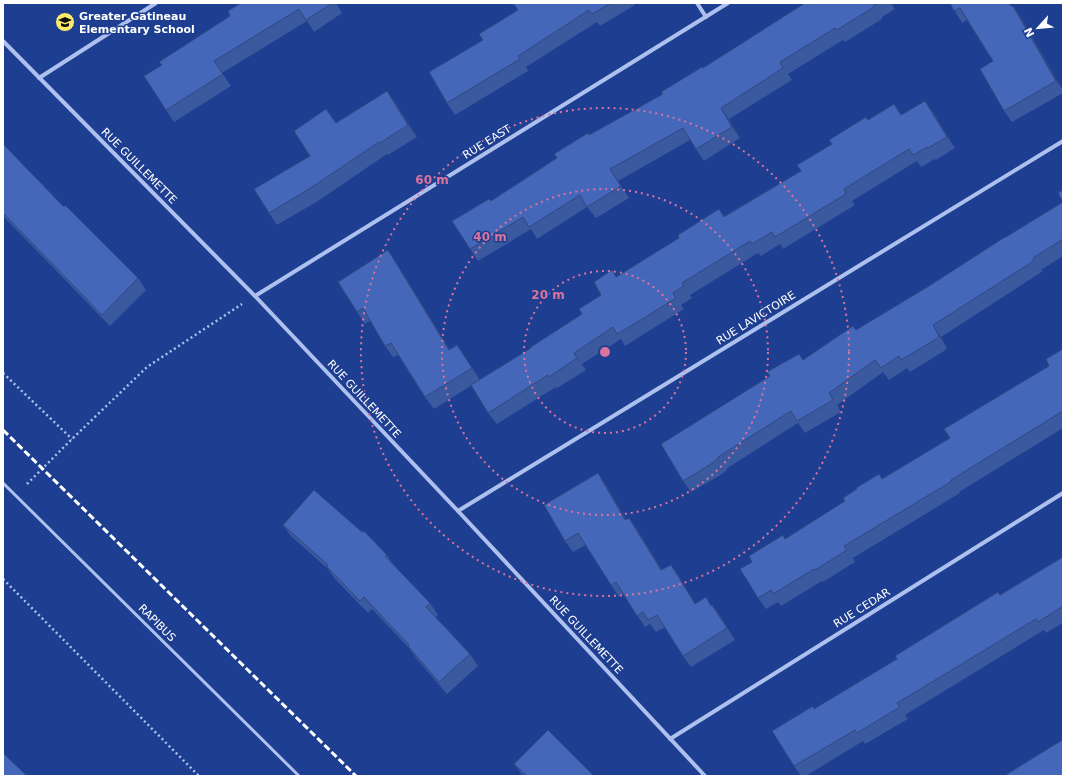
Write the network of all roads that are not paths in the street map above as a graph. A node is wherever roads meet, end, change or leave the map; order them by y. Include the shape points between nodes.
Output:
1 (156, 3) edge
2 (697, 3) edge
3 (728, 3) edge
4 (706, 17) junction
5 (3, 41) edge
6 (39, 78) junction
7 (1063, 141) edge
8 (255, 296) junction
9 (3, 483) edge
10 (1063, 493) edge
11 (458, 511) junction
12 (670, 738) junction
13 (299, 776) edge
14 (705, 776) edge

1 - 6 street
2 - 4 street
3 - 4 street, RUE EAST
4 - 8 street, RUE EAST
5 - 6 street, RUE GUILLEMETTE
6 - 8 street, RUE GUILLEMETTE
7 - 11 street, RUE LAVICTOIRE
8 - 11 street, RUE GUILLEMETTE
9 - 13 lane, RAPIBUS
10 - 12 street, RUE CEDAR
11 - 12 street, RUE GUILLEMETTE
12 - 14 street, RUE GUILLEMETTE

